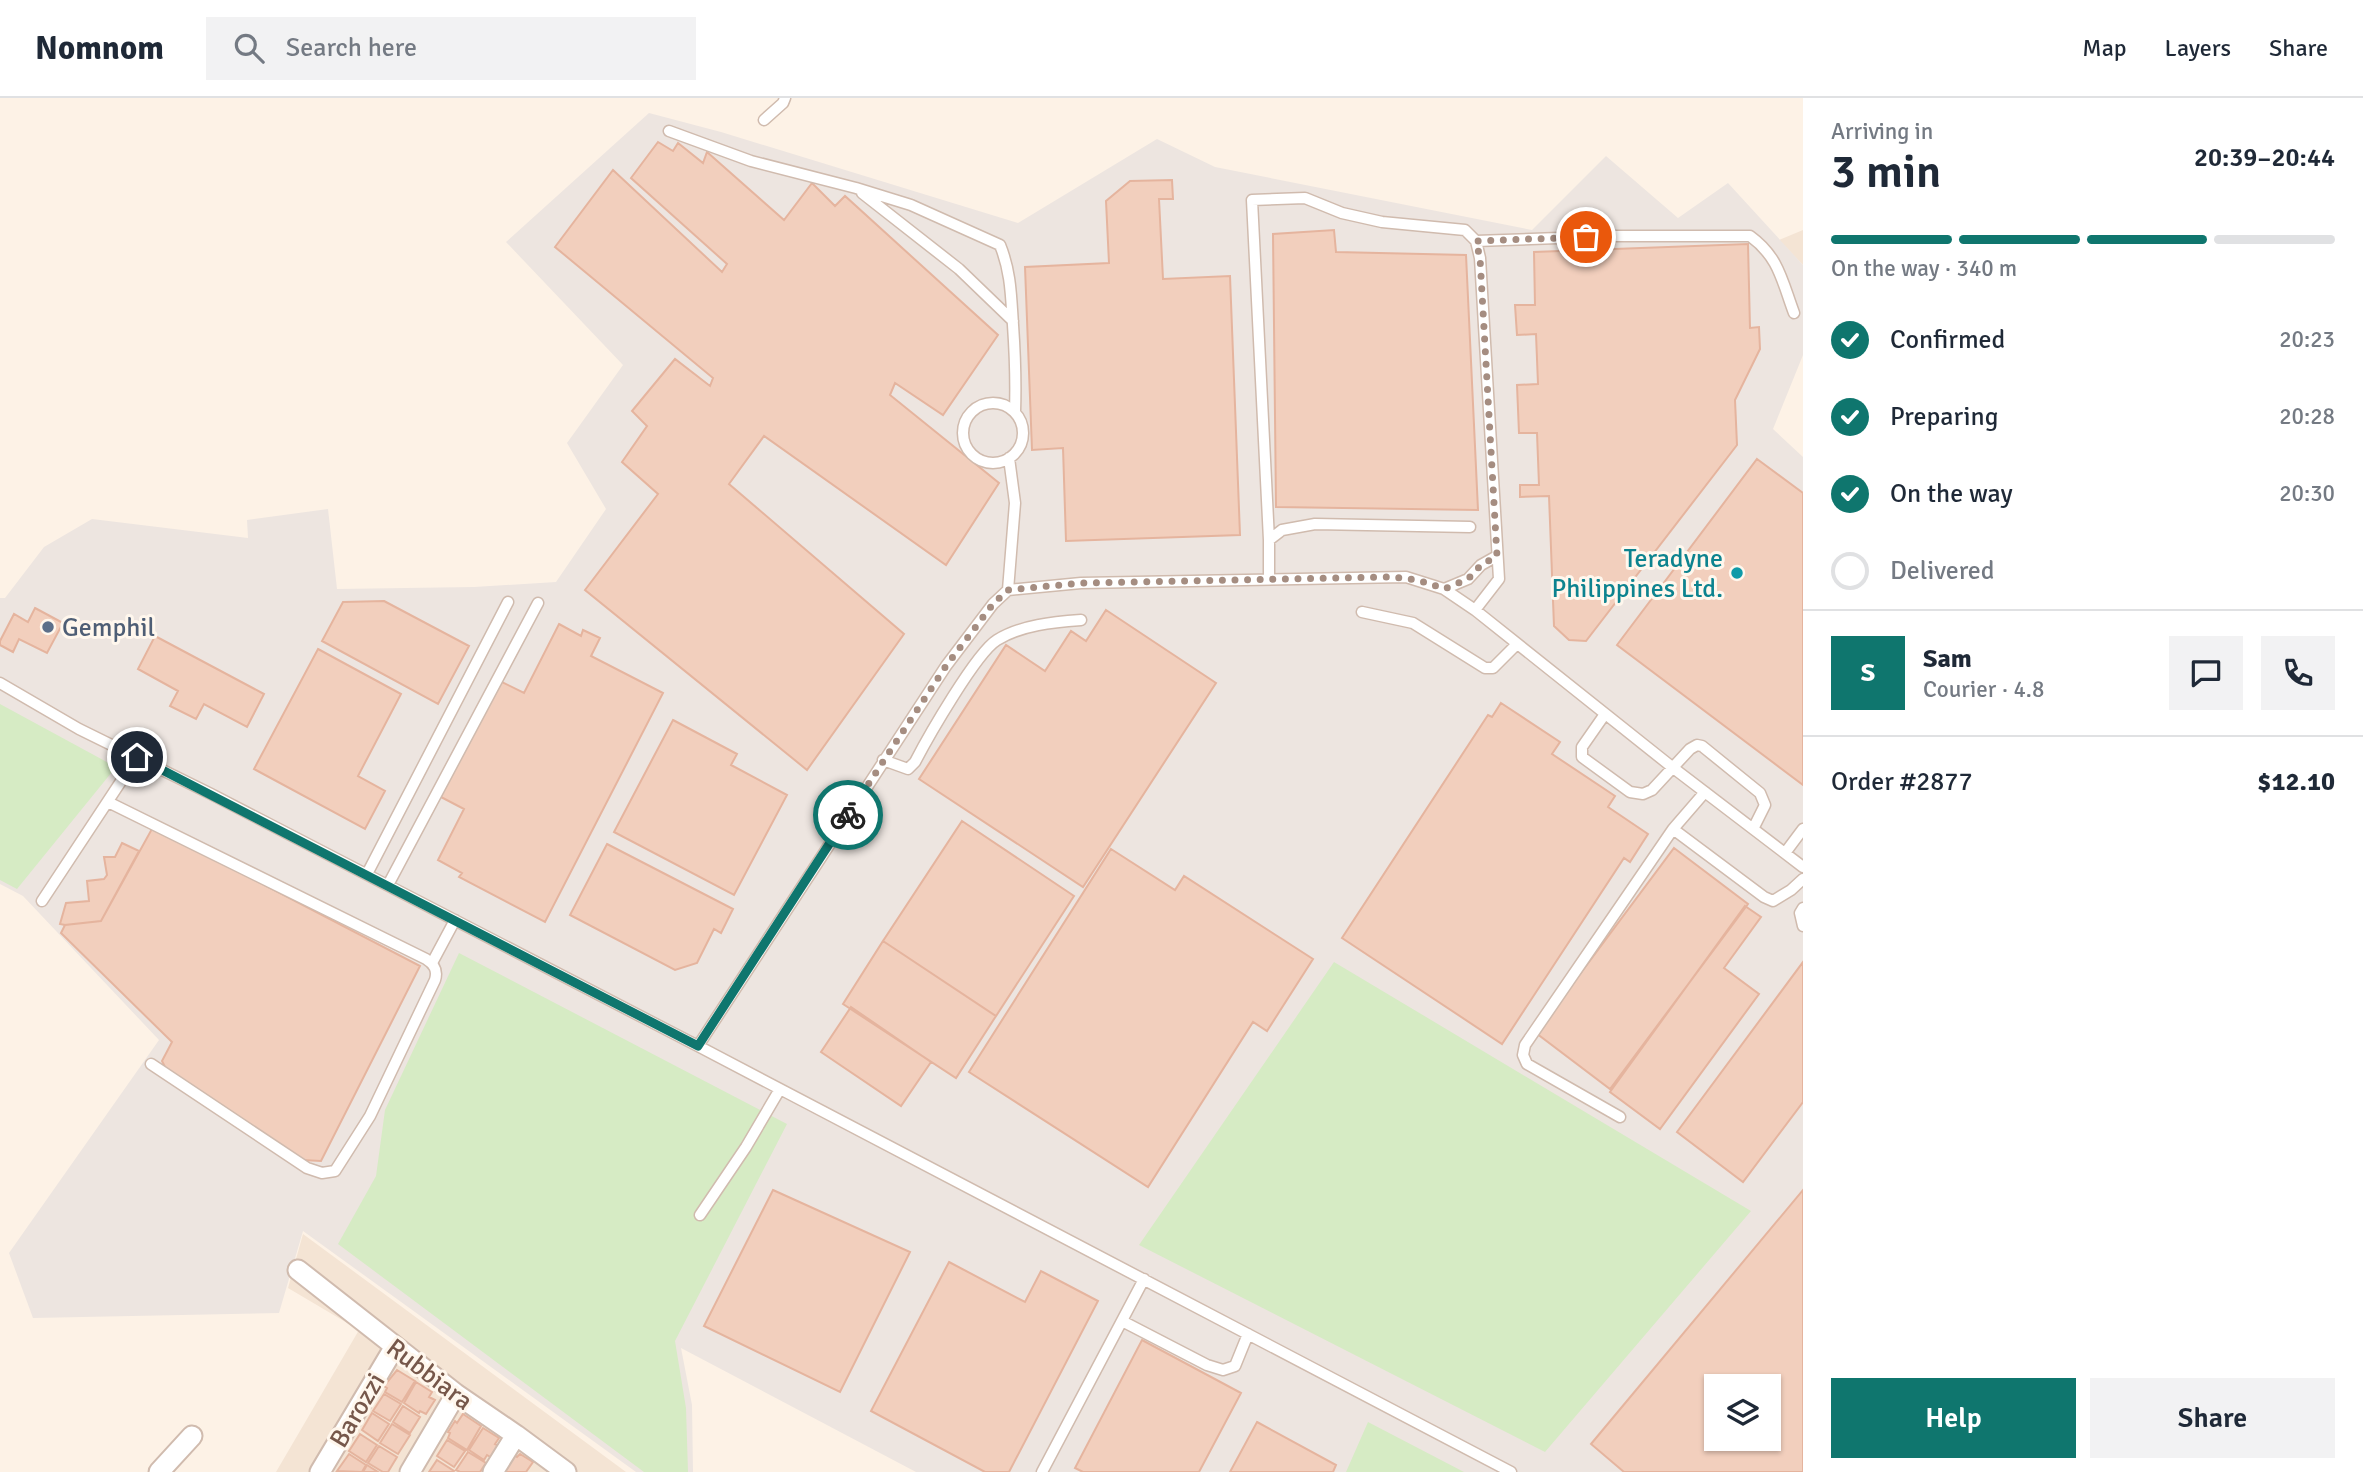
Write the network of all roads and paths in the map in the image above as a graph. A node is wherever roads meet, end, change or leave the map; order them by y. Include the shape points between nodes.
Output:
1 (785, 98) edge
2 (764, 120) dead end
3 (669, 131) dead end
4 (856, 188) junction
5 (1476, 241) junction
6 (1794, 313) dead end
7 (1013, 321) junction
8 (1015, 412) junction
9 (1009, 458) junction
10 (1470, 527) dead end
11 (1269, 540) junction
12 (1497, 556) junction
13 (1269, 578) junction
14 (1444, 589) junction
15 (1008, 590) junction
16 (508, 602) dead end
17 (538, 603) dead end
18 (1475, 610) junction
19 (1362, 612) dead end
20 (1081, 620) dead end
21 (1517, 644) junction
22 (0, 682) edge
23 (1605, 714) junction
24 (137, 757) junction
25 (883, 760) junction
26 (1672, 767) junction
27 (1705, 792) junction
28 (108, 802) junction
29 (1673, 829) junction
30 (1753, 829) junction
31 (1803, 829) edge
32 (1785, 853) junction
33 (1803, 867) edge
34 (366, 874) junction
35 (1803, 878) edge
36 (388, 885) junction
37 (43, 901) dead end
38 (1803, 908) edge
39 (455, 920) junction
40 (1803, 926) edge
41 (432, 963) junction
42 (698, 1046) junction
43 (151, 1064) dead end
44 (780, 1089) junction
45 (1620, 1117) dead end
46 (699, 1215) dead end
47 (298, 1270) dead end
48 (1144, 1279) junction
49 (1122, 1321) junction
50 (1248, 1334) junction
51 (394, 1348) junction
52 (456, 1394) junction
53 (516, 1435) junction
54 (192, 1436) dead end
55 (159, 1472) edge
56 (320, 1472) edge
57 (410, 1472) edge
58 (493, 1472) edge
59 (566, 1472) edge
60 (1042, 1472) edge
61 (1511, 1472) edge

1 - 2 lane
3 - 4 lane via 751,161
4 - 7 lane via 959,270
4 - 7 lane via 911,205 1000,245 1013,289
5 - 6 lane via 1750,236 1766,248 1775,263
5 - 11 lane via 1465,230 1382,222 1304,198 1252,200
5 - 12 lane
7 - 8 lane
8 - 9 lane via 1023,437
8 - 9 lane via 1001,403 984,404 969,413 962,429 965,446 976,459 993,463
9 - 15 lane via 1015,503
10 - 11 lane via 1315,524 1282,530
11 - 13 lane
12 - 14 lane via 1468,579
12 - 18 lane via 1499,579
13 - 14 lane via 1406,577
13 - 15 lane via 1081,583
14 - 18 lane
15 - 25 lane via 946,666
16 - 34 lane
17 - 36 lane
18 - 21 lane
19 - 21 lane via 1413,623 1485,668 1493,668
20 - 25 lane via 1051,623 995,640 963,682 915,762 908,769
21 - 23 lane
22 - 24 lane
23 - 26 lane
23 - 26 lane via 1582,747 1582,757 1592,766 1630,792 1643,794
24 - 28 lane
24 - 34 lane
25 - 42 lane
26 - 27 lane
26 - 30 lane via 1697,745 1702,746 1760,793 1765,804
27 - 29 lane
27 - 30 lane
28 - 37 lane
28 - 41 lane
29 - 35 lane via 1773,901
29 - 45 lane via 1525,1045 1523,1055 1527,1064
30 - 32 lane
31 - 32 lane
32 - 33 lane
34 - 36 lane
36 - 39 lane
38 - 40 lane
39 - 41 lane
39 - 42 lane
41 - 43 lane via 435,980 370,1116 335,1171 307,1168
42 - 44 lane
44 - 46 lane via 747,1147
44 - 48 lane
47 - 51 street, Rubbiara
48 - 49 lane
48 - 50 lane
49 - 50 lane via 1223,1370 1236,1366
49 - 60 lane
50 - 61 lane
51 - 52 street, Rubbiara
51 - 56 street, Barozzi
52 - 53 street, Rubbiara
52 - 57 street
53 - 58 street
53 - 59 street, Rubbiara
54 - 55 street

